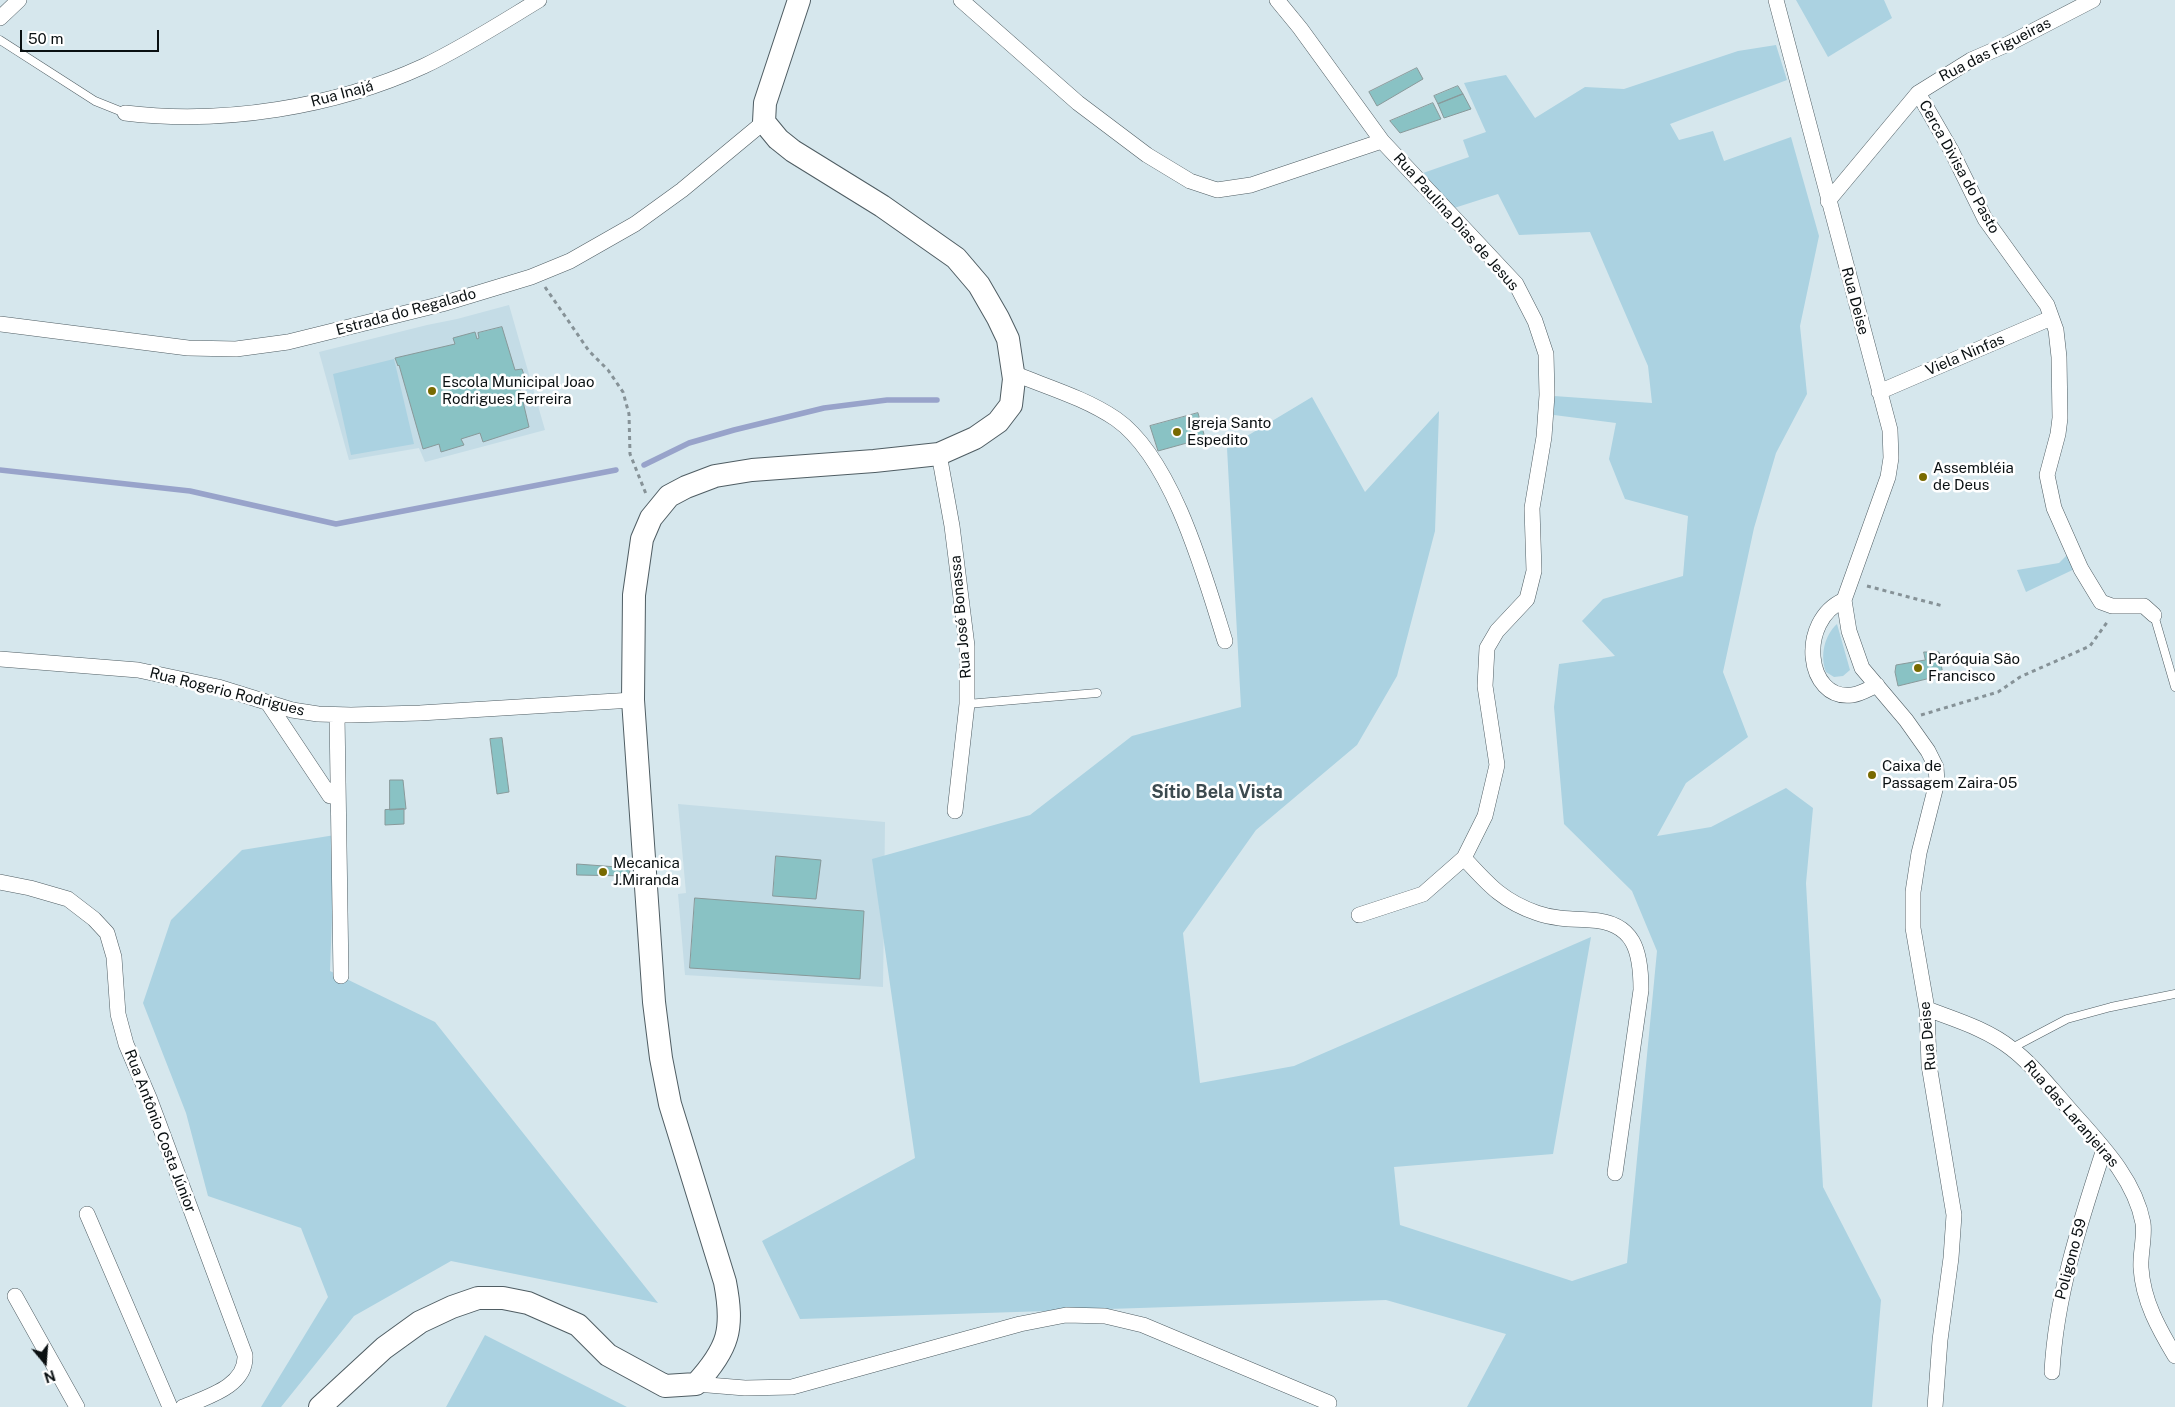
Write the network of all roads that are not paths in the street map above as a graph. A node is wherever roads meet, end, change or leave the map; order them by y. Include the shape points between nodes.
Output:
1 (19, 0) edge
2 (539, 0) edge
3 (799, 0) edge
4 (961, 0) edge
5 (1277, 0) edge
6 (1776, 0) edge
7 (2093, 0) edge
8 (0, 18) edge
9 (0, 40) edge
10 (1918, 93) junction
11 (125, 113) joint
12 (764, 122) junction
13 (1382, 141) junction
14 (1828, 202) junction
15 (2051, 318) junction
16 (0, 324) edge
17 (1012, 372) junction
18 (1879, 392) junction
19 (939, 454) junction
20 (1844, 600) junction
21 (2154, 615) joint
22 (1225, 641) dead end
23 (0, 659) edge
24 (1878, 685) junction
25 (2175, 687) edge
26 (1097, 693) dead end
27 (633, 700) junction
28 (268, 703) junction
29 (967, 704) junction
30 (337, 715) junction
31 (330, 796) dead end
32 (956, 811) dead end
33 (1464, 858) junction
34 (0, 882) edge
35 (1359, 915) dead end
36 (342, 976) dead end
37 (2175, 994) edge
38 (1927, 1009) junction
39 (2012, 1048) junction
40 (2104, 1149) junction
41 (1615, 1173) dead end
42 (86, 1214) dead end
43 (15, 1296) dead end
44 (2175, 1356) edge
45 (2052, 1372) dead end
46 (696, 1384) junction
47 (1328, 1403) dead end
48 (77, 1407) edge
49 (170, 1407) edge
50 (183, 1407) edge
51 (320, 1407) edge
52 (1935, 1407) edge

1 - 8 street
2 - 11 street, Rua Inajá via 468,44 424,66 379,84 322,100 243,114 193,118
3 - 12 main road via 765,103
4 - 13 street, Rua Paulina Dias de Jesus via 1078,103 1147,155 1190,181 1217,190 1251,185
5 - 13 street
6 - 14 street, Rua Deise
7 - 10 street, Rua das Figueiras via 1971,60
9 - 11 lane via 95,100
10 - 14 street, Rua das Figueiras
10 - 15 street, Cerca Divisa do Pasto via 1985,219 2047,305
12 - 16 street, Estrada do Regalado via 635,224 570,261 537,275 433,307 288,342 236,349 188,348
12 - 17 main road via 778,139 793,150 956,258 979,285 998,318 1008,339
13 - 33 street, Rua Paulina Dias de Jesus via 1516,284 1535,321 1546,354 1544,437 1532,508 1534,571 1527,598 1497,631 1487,648 1484,686 1497,765 1485,816
14 - 18 street, Rua Deise
15 - 18 street, Viela Ninfas
15 - 21 street, Cerca Divisa do Pasto via 2056,330 2060,378 2058,434 2047,475 2054,508 2081,569 2101,602 2112,606 2144,606
17 - 19 main road via 1011,404 998,422 975,438
17 - 22 street via 1097,407 1118,420 1138,440 1172,494 1200,560
18 - 20 street, Rua Deise via 1890,430 1888,477
19 - 27 main road via 752,470 715,476 669,496 651,518 642,539 634,595
19 - 29 street, Rua José Bonassa via 967,646
20 - 24 street, Rua Deise via 1849,631 1862,668
20 - 24 street via 1836,603 1820,621 1812,647 1813,662 1820,678 1840,694 1853,695
21 - 25 lane
23 - 28 street, Rua Rogerio Rodrigues via 138,670
24 - 38 street, Rua Deise via 1928,751 1936,767 1937,782 1913,892 1913,928
26 - 29 lane
27 - 30 street, Rua Rogerio Rodrigues
27 - 46 main road via 654,1002 661,1058 670,1104 730,1307 728,1334 721,1353
28 - 30 street, Rua Rogerio Rodrigues via 292,710
28 - 31 street
29 - 32 street, Rua José Bonassa
30 - 36 street
33 - 35 street, Rua Paulina Dias de Jesus via 1423,894
33 - 41 street via 1491,887 1512,903 1539,914 1611,923 1628,934 1635,944 1641,964 1641,990
34 - 50 street, Rua Antônio Costa Júnior via 68,899 107,933 114,957 118,1014 126,1044 245,1355 244,1371 236,1381
37 - 39 lane via 2067,1019
38 - 39 street, Rua das Laranjeiras via 1982,1030
38 - 52 street, Rua Deise via 1930,1064 1954,1215
39 - 40 street, Rua das Laranjeiras
40 - 44 street, Rua das Laranjeiras via 2133,1194 2143,1224 2141,1268 2145,1292 2153,1318
40 - 45 street, Poligono 59 via 2062,1290 2053,1336
42 - 49 street
43 - 48 street
46 - 47 street via 792,1387 1020,1324 1066,1315 1105,1316 1143,1325
46 - 51 main road via 665,1386 608,1356 578,1325 528,1303 478,1298 420,1322 384,1348

